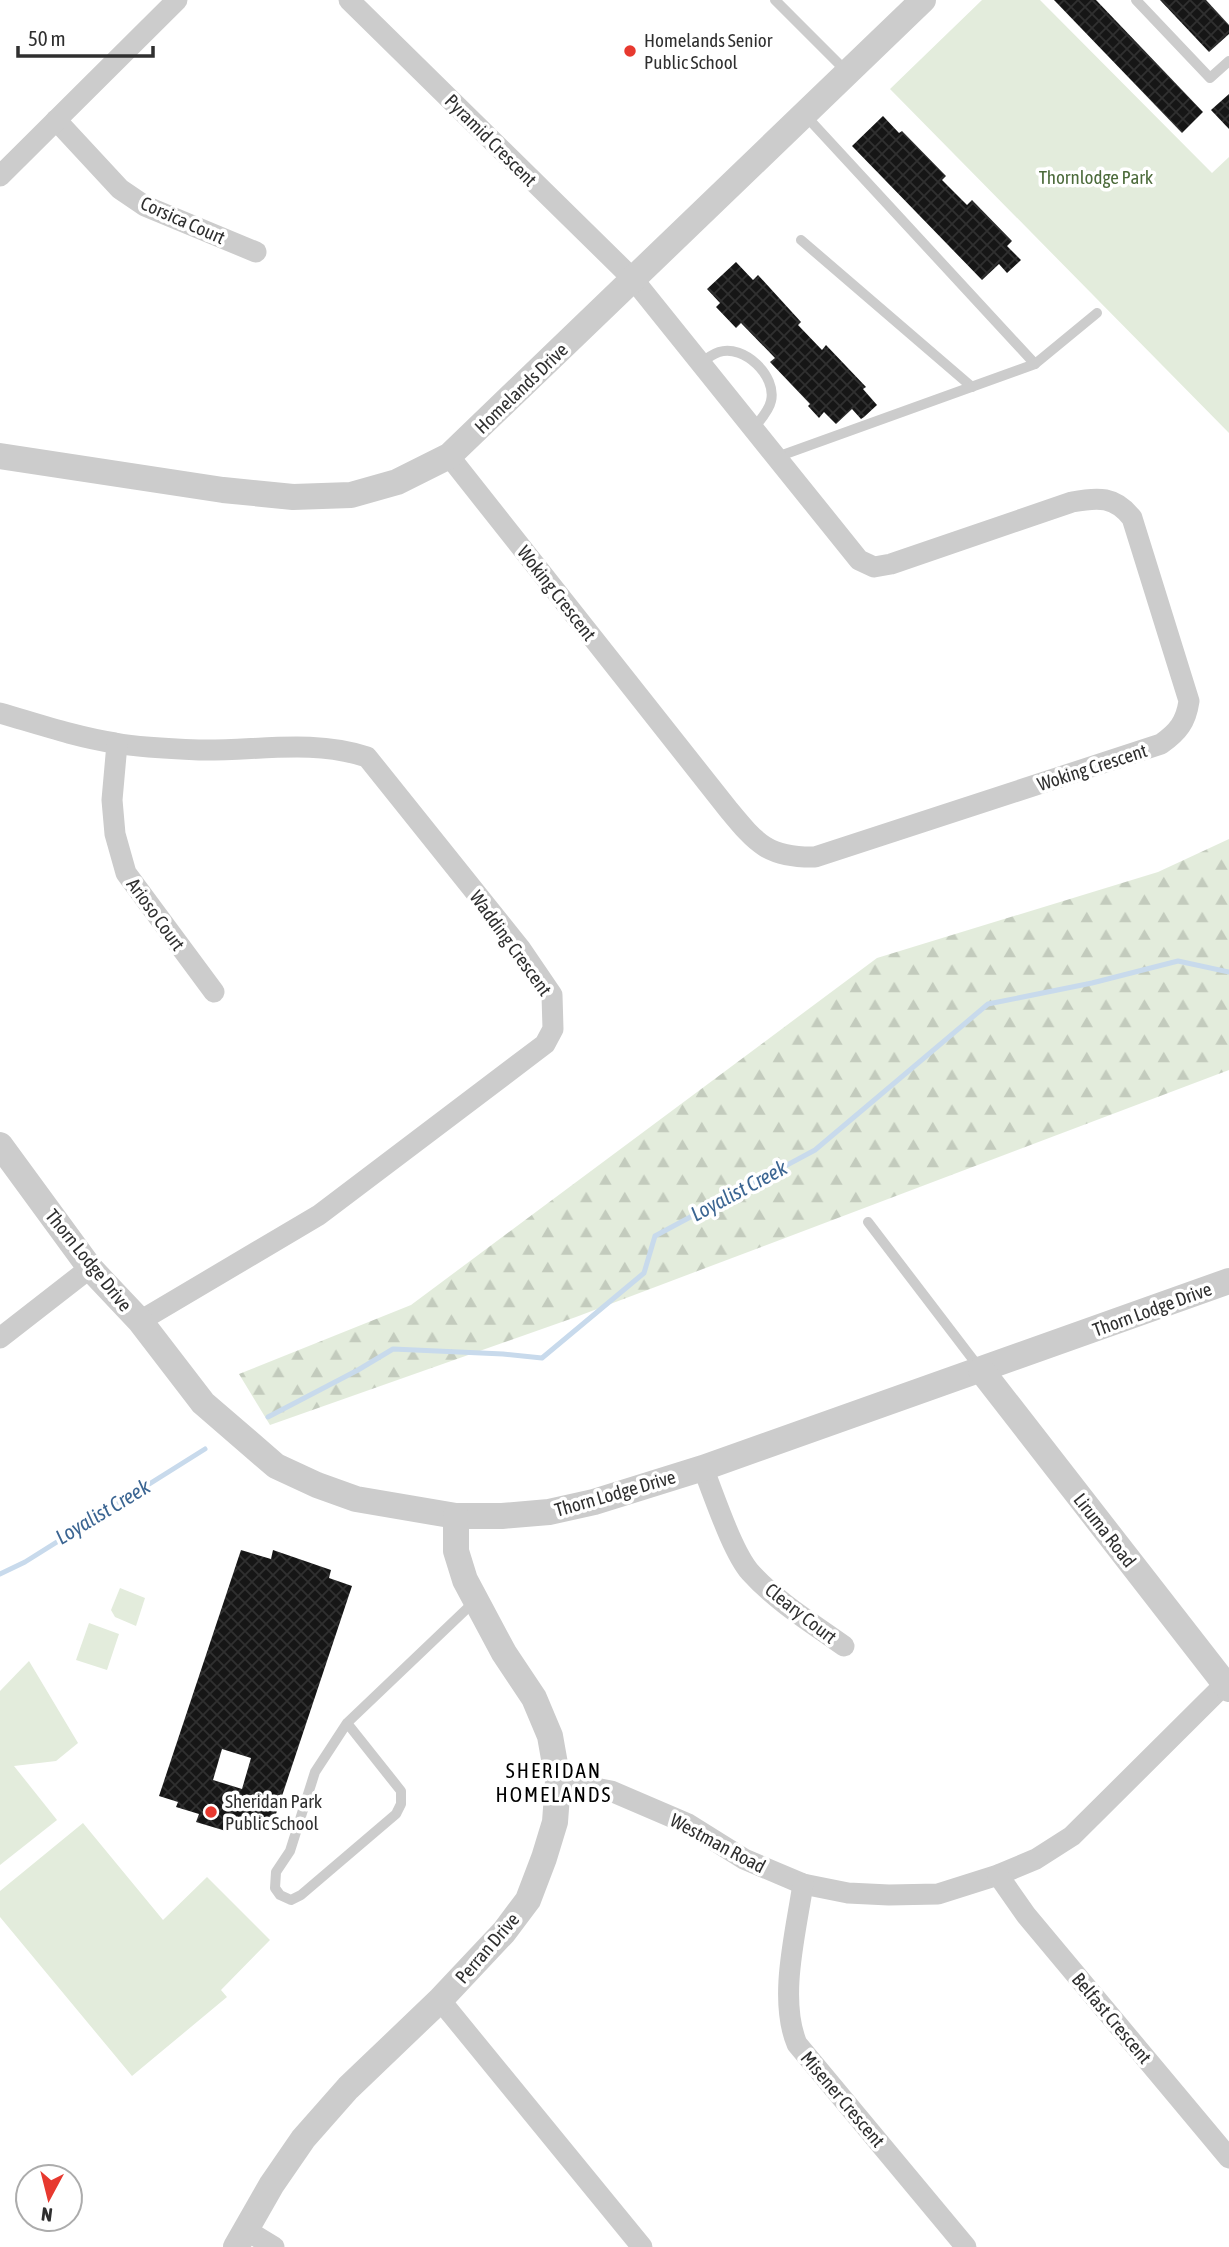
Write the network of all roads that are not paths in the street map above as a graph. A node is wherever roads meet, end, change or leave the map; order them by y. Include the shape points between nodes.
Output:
1 (177, 0) edge
2 (349, 0) edge
3 (775, 0) edge
4 (923, 0) edge
5 (1136, 0) edge
6 (1229, 61) edge
7 (847, 72) junction
8 (805, 116) junction
9 (56, 120) junction
10 (0, 176) edge
11 (801, 240) dead end
12 (256, 252) dead end
13 (633, 279) junction
14 (1097, 313) dead end
15 (701, 363) junction
16 (1035, 364) junction
17 (972, 387) junction
18 (754, 428) junction
19 (449, 456) junction
20 (777, 457) junction
21 (1, 459) edge
22 (0, 713) edge
23 (117, 744) junction
24 (214, 992) dead end
25 (0, 1145) edge
26 (868, 1222) dead end
27 (90, 1268) junction
28 (1229, 1281) edge
29 (140, 1321) junction
30 (0, 1338) edge
31 (981, 1370) junction
32 (703, 1468) junction
33 (456, 1516) junction
34 (476, 1600) junction
35 (845, 1646) dead end
36 (1227, 1687) edge
37 (347, 1723) junction
38 (558, 1781) junction
39 (999, 1875) junction
40 (803, 1884) junction
41 (440, 2000) junction
42 (1229, 2158) edge
43 (241, 2238) edge
44 (274, 2247) edge
45 (642, 2247) edge
46 (966, 2247) edge

1 - 9 street
2 - 13 street, Pyramid Crescent
3 - 7 lane
4 - 7 street, Homelands Drive
5 - 6 lane via 1210,78
7 - 8 street, Homelands Drive
8 - 13 street, Homelands Drive
8 - 16 lane
9 - 10 street
9 - 12 street, Corsica Court via 120,189 145,206
11 - 17 lane
13 - 15 street, Woking Crescent
13 - 19 street, Homelands Drive
14 - 16 lane
15 - 18 street, Woking Crescent
15 - 18 lane via 717,352 730,351 750,359 767,376 771,402
16 - 17 lane
17 - 20 lane
18 - 20 street, Woking Crescent
19 - 20 street, Woking Crescent via 754,841 772,851 815,857 1161,744 1187,718 1189,701 1132,518 1123,506 1097,497 1072,502 874,567 859,560
19 - 21 street, Homelands Drive via 397,482 351,495 293,498
22 - 23 street, Wadding Crescent
23 - 24 street, Arioso Court via 112,800 126,873
23 - 29 street, Wadding Crescent via 201,750 316,747 367,757 520,948 552,995 553,1009 553,1028 545,1044 330,1207
25 - 27 street, Thorn Lodge Drive
26 - 31 lane
27 - 29 street, Thorn Lodge Drive
27 - 30 street
28 - 31 street, Thorn Lodge Drive
29 - 33 street, Thorn Lodge Drive via 203,1404 276,1466 356,1499
31 - 32 street, Thorn Lodge Drive
31 - 36 street, Liruma Road
32 - 33 street, Thorn Lodge Drive via 549,1512
32 - 35 street, Cleary Court via 748,1570 777,1598
33 - 34 street, Perran Drive via 456,1551
34 - 37 lane
34 - 38 street, Perran Drive via 534,1698 550,1736
36 - 39 street, Westman Road via 1072,1836 1037,1859
37 - 37 lane via 315,1772 290,1852 276,1872 275,1888 291,1900 396,1814 401,1804 401,1791
38 - 40 street, Westman Road via 611,1791 640,1803 688,1824 744,1859
38 - 41 street, Perran Drive via 555,1822 527,1900 504,1932
39 - 40 street, Westman Road via 938,1894 862,1894
39 - 42 street, Belfast Crescent via 1026,1915
40 - 46 street, Misener Crescent via 789,1988 791,2029 797,2044
41 - 43 street, Perran Drive via 348,2088 303,2140
41 - 45 street
43 - 44 street

